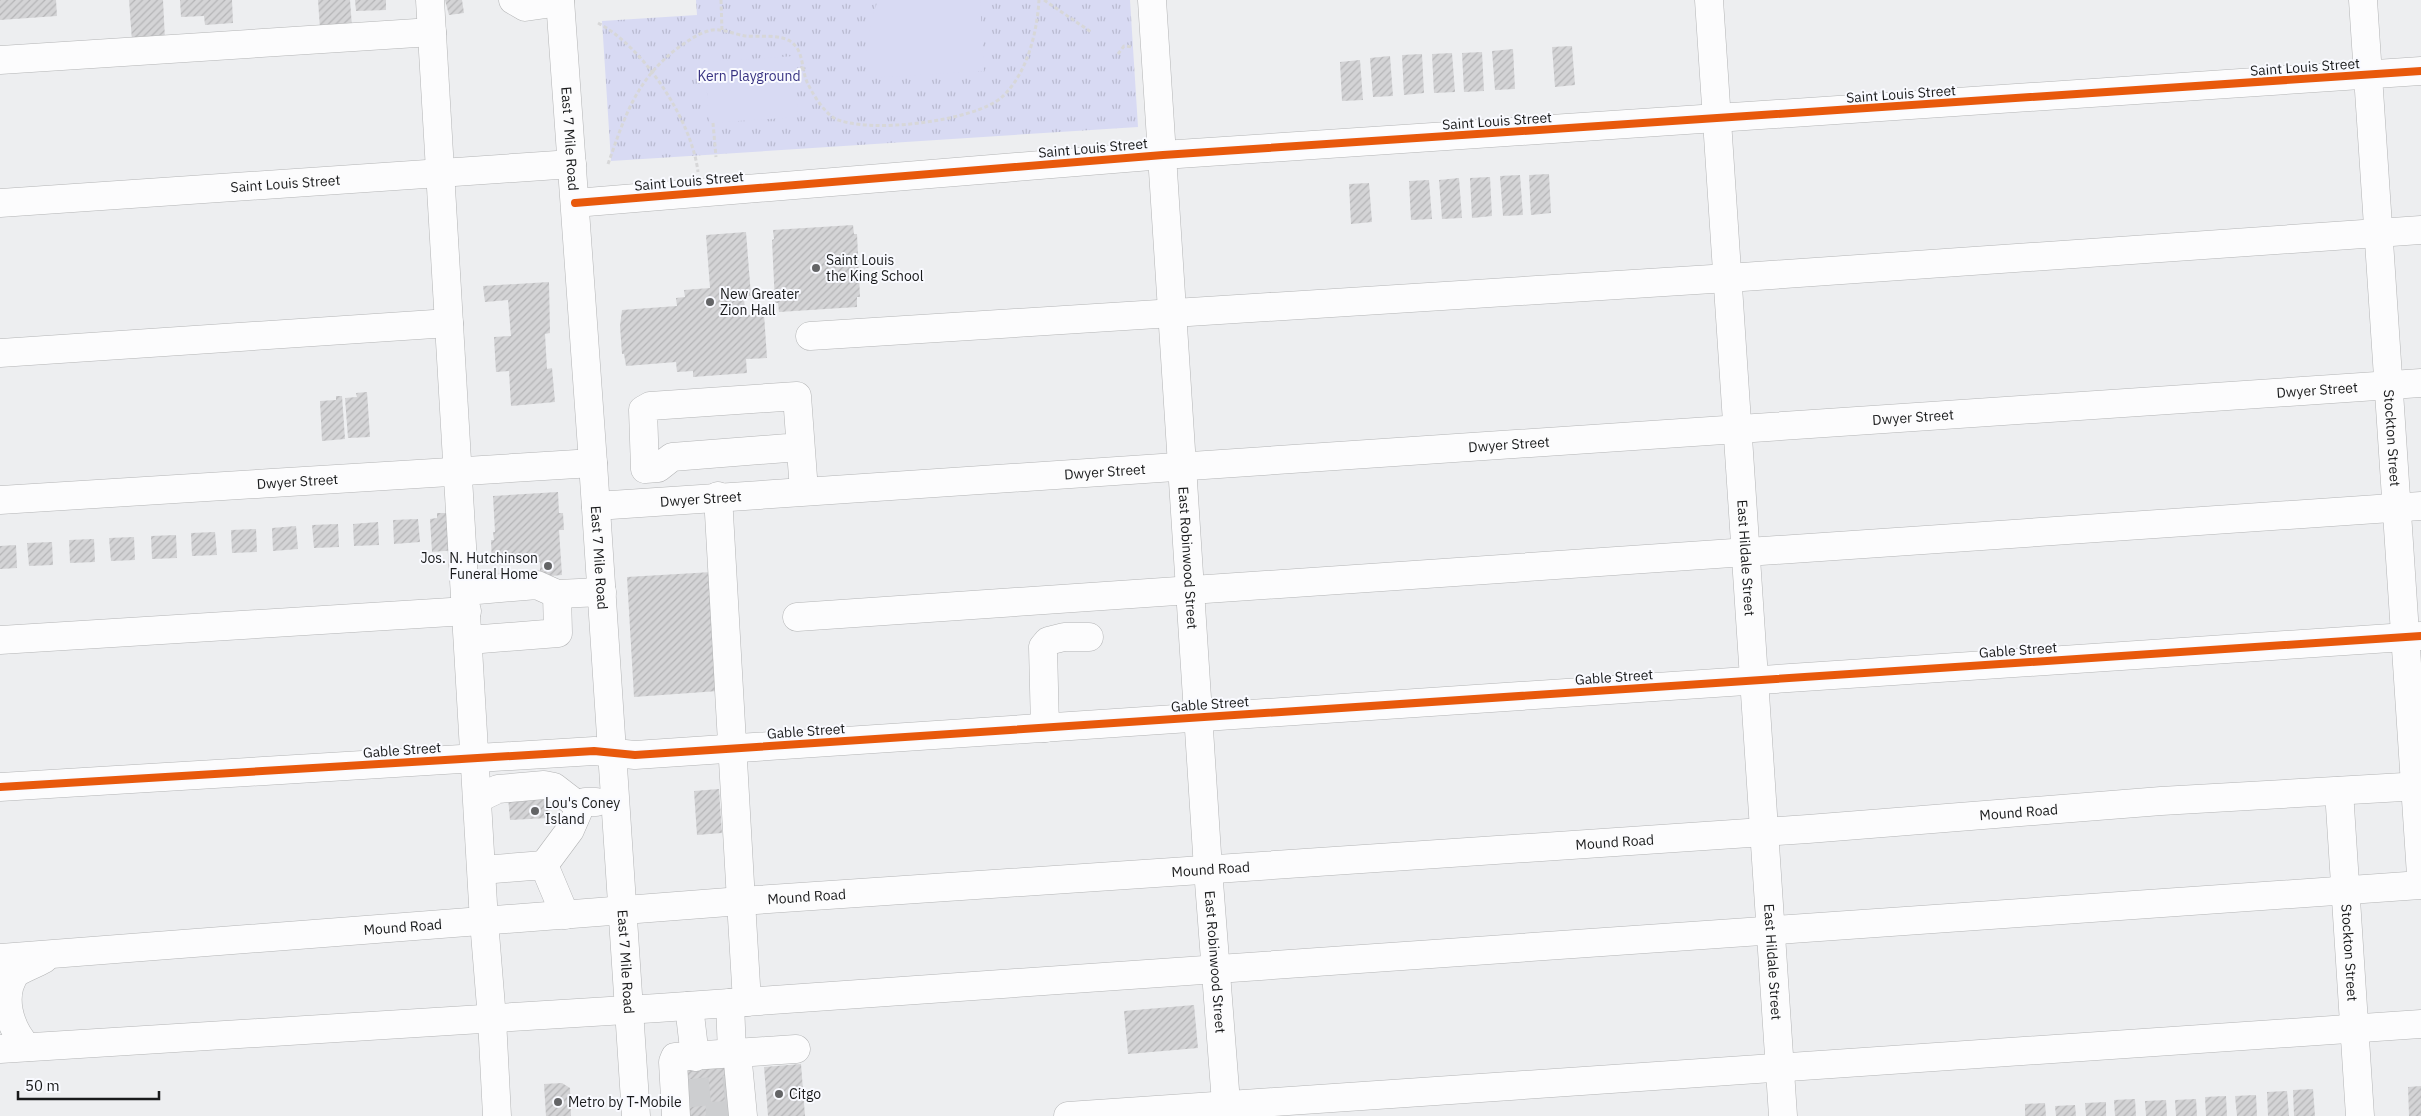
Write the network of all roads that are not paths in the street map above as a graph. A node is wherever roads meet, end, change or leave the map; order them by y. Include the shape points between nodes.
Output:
1 (430, 0) edge
2 (513, 0) edge
3 (1152, 0) edge
4 (1709, 0) edge
5 (2363, 0) edge
6 (560, 1) edge
7 (432, 32) junction
8 (0, 60) edge
9 (2421, 71) edge
10 (2367, 75) junction
11 (1718, 119) junction
12 (1163, 155) junction
13 (572, 164) junction
14 (440, 174) junction
15 (0, 203) edge
16 (575, 203) junction
17 (2421, 230) edge
18 (2378, 233) junction
19 (1728, 278) junction
20 (1173, 313) junction
21 (449, 322) junction
22 (810, 336) dead end
23 (0, 353) edge
24 (2421, 383) edge
25 (2389, 385) junction
26 (1738, 428) junction
27 (800, 446) junction
28 (594, 463) junction
29 (1182, 465) junction
30 (658, 468) junction
31 (458, 472) junction
32 (804, 490) junction
33 (718, 496) junction
34 (0, 500) edge
35 (659, 501) junction
36 (596, 506) junction
37 (2409, 507) edge
38 (1746, 550) junction
39 (1190, 590) junction
40 (602, 592) junction
41 (557, 594) junction
42 (466, 601) junction
43 (797, 617) dead end
44 (1089, 637) dead end
45 (2413, 637) edge
46 (0, 640) edge
47 (469, 640) junction
48 (1754, 681) junction
49 (1199, 717) junction
50 (1045, 728) junction
51 (732, 748) junction
52 (612, 753) junction
53 (476, 758) junction
54 (2419, 786) edge
55 (0, 787) edge
56 (2340, 791) junction
57 (479, 798) junction
58 (615, 801) junction
59 (580, 807) junction
60 (1764, 831) junction
61 (544, 865) junction
62 (1208, 869) junction
63 (482, 870) junction
64 (2421, 875) edge
65 (2421, 885) edge
66 (2346, 889) junction
67 (741, 901) junction
68 (622, 910) junction
69 (565, 915) junction
70 (484, 921) junction
71 (1771, 931) junction
72 (55, 954) junction
73 (0, 958) edge
74 (1216, 970) junction
75 (739, 1003) junction
76 (689, 1006) junction
77 (628, 1010) junction
78 (492, 1019) junction
79 (2421, 1024) edge
80 (2354, 1028) junction
81 (27, 1047) junction
82 (0, 1049) edge
83 (796, 1049) dead end
84 (732, 1053) junction
85 (1780, 1068) junction
86 (633, 1074) junction
87 (680, 1086) edge
88 (738, 1104) edge
89 (1227, 1110) edge
90 (497, 1116) edge
91 (636, 1116) edge
92 (1068, 1116) edge
93 (1783, 1116) edge
94 (2360, 1116) edge

1 - 7 street
2 - 6 street via 525,8
3 - 12 street, East Robinwood Street
4 - 11 street, East Hildale Street
5 - 10 street, Stockton Street
6 - 13 street, East 7 Mile Road
7 - 8 street
7 - 14 street
9 - 10 street, Saint Louis Street
10 - 11 street, Saint Louis Street
10 - 18 street, Stockton Street
11 - 12 street, Saint Louis Street
11 - 19 street, East Hildale Street
12 - 16 street, Saint Louis Street
12 - 20 street, East Robinwood Street
13 - 14 street, Saint Louis Street
13 - 16 street, East 7 Mile Road
14 - 15 street, Saint Louis Street
14 - 21 street
16 - 28 street, East 7 Mile Road
17 - 18 street
18 - 19 street
18 - 25 street, Stockton Street
19 - 20 street
19 - 26 street, East Hildale Street
20 - 22 street
20 - 29 street, East Robinwood Street
21 - 23 street
21 - 31 street
24 - 25 street, Dwyer Street
25 - 26 street, Dwyer Street
25 - 37 street, Stockton Street
26 - 29 street, Dwyer Street
26 - 38 street, East Hildale Street
27 - 30 street via 672,457
27 - 30 street via 796,396 650,406 643,410 645,468
27 - 32 street
28 - 31 street, Dwyer Street
28 - 36 street, East 7 Mile Road
29 - 32 street, Dwyer Street
29 - 39 street, East Robinwood Street
30 - 35 street
31 - 34 street, Dwyer Street
31 - 42 street
32 - 33 street, Dwyer Street
33 - 35 street, Dwyer Street
33 - 51 street
35 - 36 street, Dwyer Street
36 - 40 street, East 7 Mile Road
37 - 38 street
37 - 45 street, Stockton Street
38 - 39 street
38 - 48 street, East Hildale Street
39 - 43 street
39 - 49 street, East Robinwood Street
40 - 41 street
40 - 52 street, East 7 Mile Road
41 - 42 street via 537,585
41 - 47 street via 558,633
42 - 46 street
42 - 47 street
44 - 50 street via 1064,637 1048,641 1043,647
45 - 48 street, Gable Street
45 - 54 street, Stockton Street
47 - 53 street
48 - 49 street, Gable Street
48 - 60 street, East Hildale Street
49 - 50 street, Gable Street
49 - 62 street, East Robinwood Street
50 - 51 street, Gable Street
51 - 52 street, Gable Street via 635,755
51 - 67 street
52 - 53 street, Gable Street via 594,751
52 - 58 street, East 7 Mile Road
53 - 55 street, Gable Street
53 - 57 street
54 - 56 street, Mound Road
54 - 64 street, Stockton Street
56 - 60 street, Mound Road
56 - 66 street, Stockton Street
57 - 59 street via 498,789 544,785 554,787
57 - 63 street
58 - 59 street via 585,802
58 - 68 street, East 7 Mile Road
59 - 61 street via 570,830
60 - 62 street, Mound Road
60 - 71 street, East Hildale Street
61 - 63 street
61 - 69 street
62 - 67 street, Mound Road
62 - 74 street, East Robinwood Street
63 - 70 street
65 - 66 street
66 - 71 street
66 - 80 street, Stockton Street
67 - 68 street, Mound Road
67 - 75 street
68 - 69 street, Mound Road
68 - 77 street, East 7 Mile Road
69 - 70 street, Mound Road
70 - 72 street, Mound Road
70 - 78 street
71 - 74 street
71 - 85 street, East Hildale Street
72 - 73 street, Mound Road
72 - 81 street via 16,973 6,983 1,999 4,1017
74 - 75 street
74 - 89 street, East Robinwood Street
75 - 76 street
75 - 84 street
76 - 77 street
76 - 87 street
77 - 78 street
77 - 86 street, East 7 Mile Road
78 - 81 street
78 - 90 street
79 - 80 street
80 - 85 street
80 - 94 street, Stockton Street
81 - 82 street
83 - 84 street
84 - 87 street
84 - 88 street via 738,1063
85 - 89 street
85 - 93 street, East Hildale Street
86 - 87 street
86 - 91 street, East 7 Mile Road
89 - 92 street

